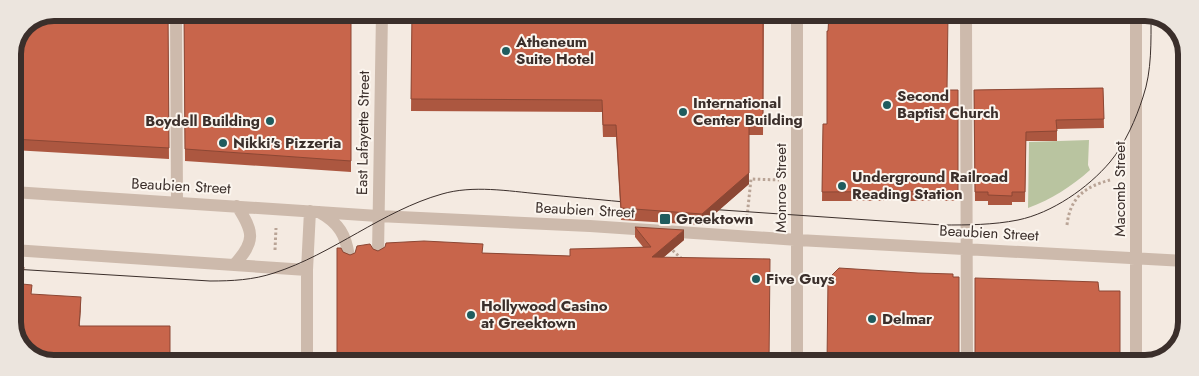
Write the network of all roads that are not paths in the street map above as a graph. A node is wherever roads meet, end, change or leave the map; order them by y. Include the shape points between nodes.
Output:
1 (176, 21) edge
2 (382, 21) edge
3 (797, 21) edge
4 (966, 21) edge
5 (1136, 21) edge
6 (21, 192) edge
7 (177, 202) junction
8 (237, 206) junction
9 (314, 211) junction
10 (378, 216) junction
11 (798, 240) junction
12 (967, 249) junction
13 (21, 251) edge
14 (378, 253) edge
15 (349, 257) edge
16 (1136, 258) junction
17 (1178, 261) edge
18 (234, 265) junction
19 (307, 270) junction
20 (307, 355) edge
21 (797, 355) edge
22 (967, 355) edge
23 (1136, 355) edge

1 - 7 street
2 - 10 street, East Lafayette Street
3 - 11 street, Monroe Street
4 - 12 street
5 - 16 street, Macomb Street
6 - 7 street, Beaubien Street
7 - 8 street, Beaubien Street
8 - 9 street, Beaubien Street
8 - 18 street via 247,221 251,237 246,252
9 - 10 street, Beaubien Street
9 - 15 street via 330,218 339,227
9 - 19 street
10 - 11 street, Beaubien Street
10 - 14 street, East Lafayette Street
11 - 12 street, Beaubien Street
11 - 21 street, Monroe Street
12 - 16 street, Beaubien Street
12 - 22 street
13 - 18 street
16 - 17 street, Beaubien Street
16 - 23 street, Macomb Street
18 - 19 street
19 - 20 street

